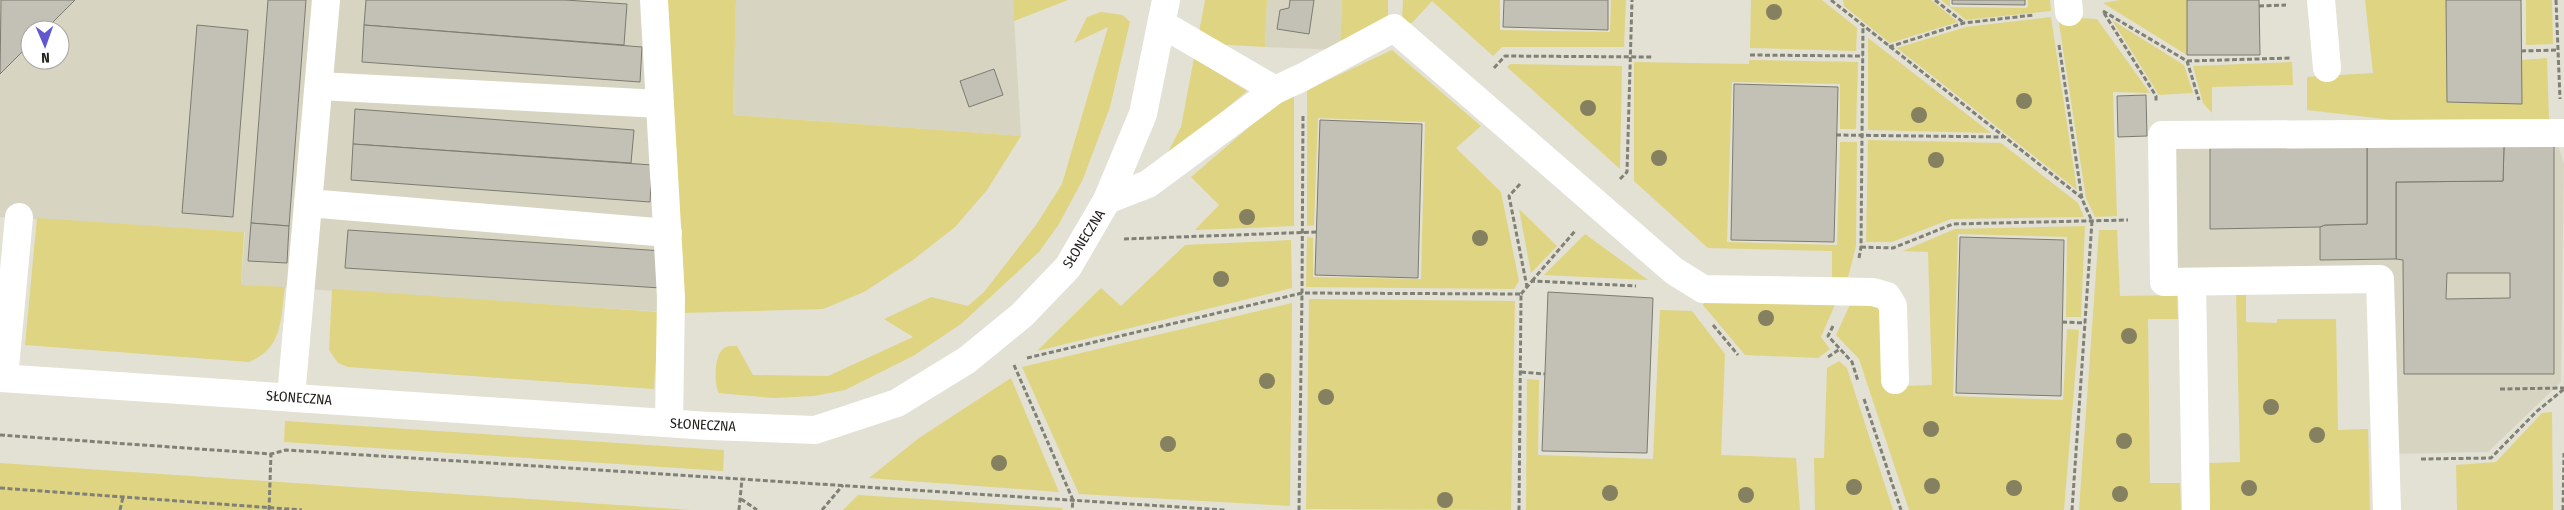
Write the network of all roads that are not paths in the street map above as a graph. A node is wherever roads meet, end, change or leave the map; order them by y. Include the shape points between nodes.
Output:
1 (326, 0) edge
2 (654, 0) edge
3 (2321, 0) edge
4 (1164, 12) edge
5 (2327, 68) dead end
6 (318, 86) junction
7 (1275, 90) junction
8 (660, 104) junction
9 (2562, 133) edge
10 (1107, 200) junction
11 (308, 203) junction
12 (19, 217) dead end
13 (668, 233) junction
14 (2192, 282) junction
15 (2, 378) edge
16 (1895, 380) dead end
17 (291, 398) junction
18 (669, 423) junction
19 (2196, 510) edge
20 (2386, 510) edge

1 - 6 street
2 - 8 street
3 - 5 street
4 - 7 street
4 - 10 street, SŁONECZNA via 1143,114
6 - 8 street
6 - 11 street
7 - 10 street via 1148,184
7 - 16 street via 1394,28 1674,271 1703,290 1873,292 1886,296 1893,306
8 - 13 street
9 - 14 street via 2162,135 2164,282
10 - 18 street, SŁONECZNA via 1068,267 1022,315 967,360 897,403 815,430
11 - 13 street
11 - 17 street
12 - 15 street
13 - 18 street via 671,297
14 - 19 street
14 - 20 street via 2380,279
15 - 17 street, SŁONECZNA
17 - 18 street, SŁONECZNA

